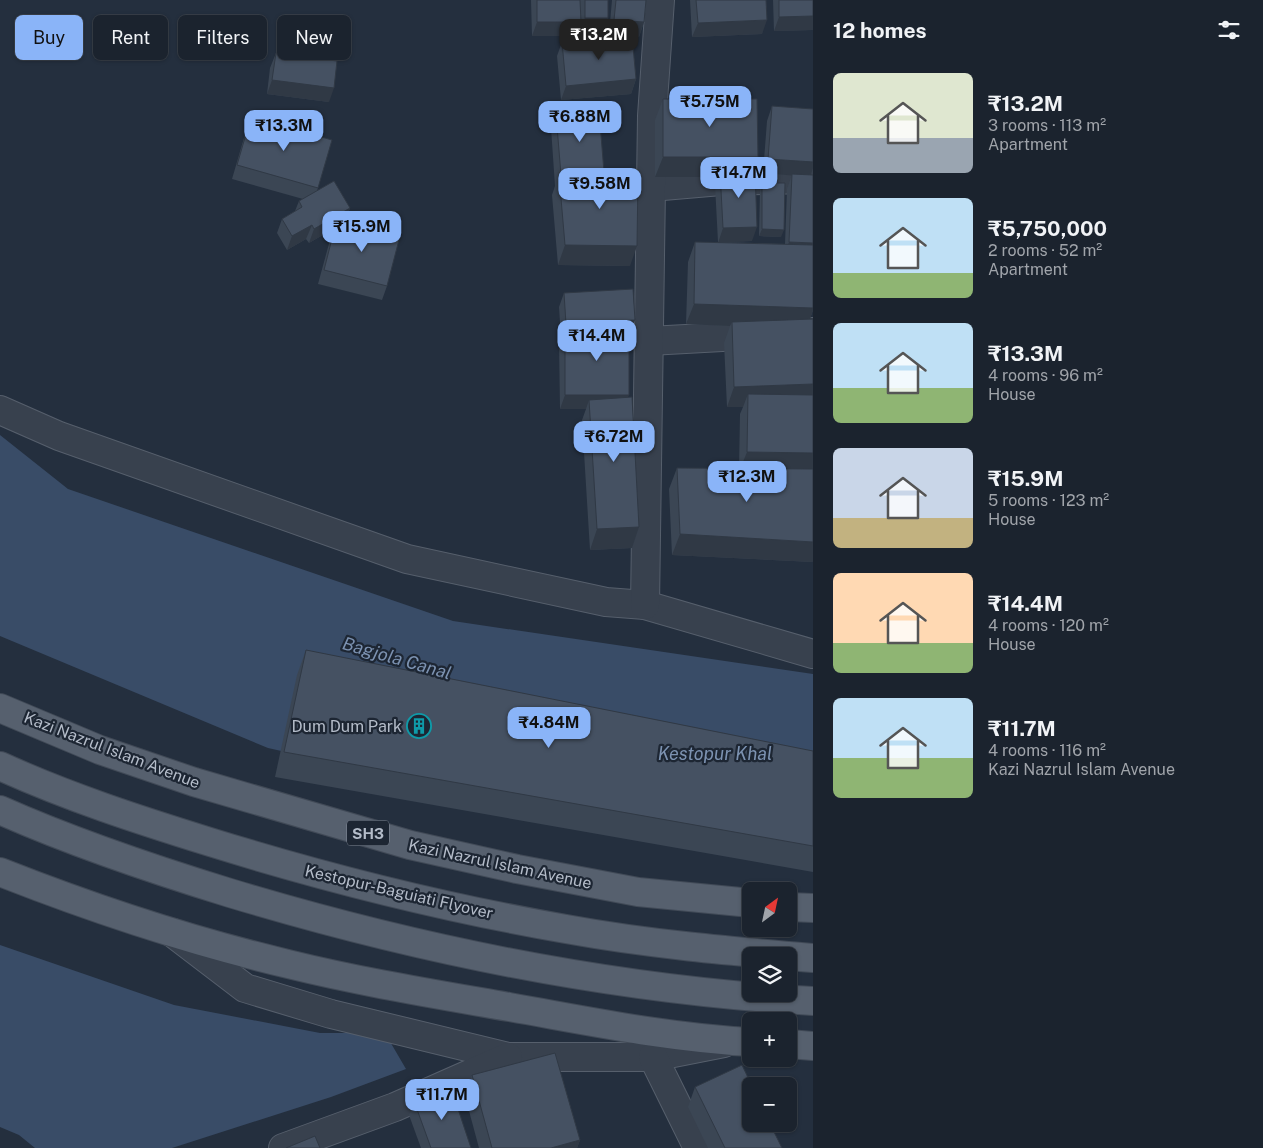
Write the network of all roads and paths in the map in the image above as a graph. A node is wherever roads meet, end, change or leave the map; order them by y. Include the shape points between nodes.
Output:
1 (660, 0) edge
2 (813, 179) edge
3 (651, 187) junction
4 (813, 332) edge
5 (649, 341) junction
6 (0, 410) edge
7 (646, 605) junction
8 (813, 654) edge
9 (0, 708) edge
10 (0, 766) edge
11 (0, 810) edge
12 (0, 872) edge
13 (742, 903) edge
14 (798, 907) edge
15 (813, 908) edge
16 (170, 931) junction
17 (813, 958) edge
18 (813, 1001) edge
19 (742, 1042) edge
20 (797, 1045) edge
21 (813, 1046) edge
22 (508, 1057) junction
23 (653, 1057) junction
24 (445, 1086) junction
25 (456, 1112) edge
26 (283, 1148) edge
27 (698, 1148) edge

1 - 3 street
2 - 3 street via 721,181
3 - 5 street
4 - 5 street
5 - 7 street
6 - 7 street via 59,436 407,559 606,602
7 - 8 street
9 - 13 main road, Kazi Nazrul Islam Avenue / SH3 via 100,750 194,782 410,845 638,892
10 - 17 main road, Kestopur-Baguiati Flyover via 138,820 273,862 443,904 567,929 694,948
11 - 18 main road via 97,849 311,918 462,953 608,980
12 - 16 main road
14 - 15 main road
16 - 19 main road via 288,964 398,988 617,1026
16 - 22 street via 245,988 330,1014
19 - 23 street
20 - 21 main road
22 - 23 street
22 - 24 street
23 - 27 street
24 - 25 street
24 - 26 street

